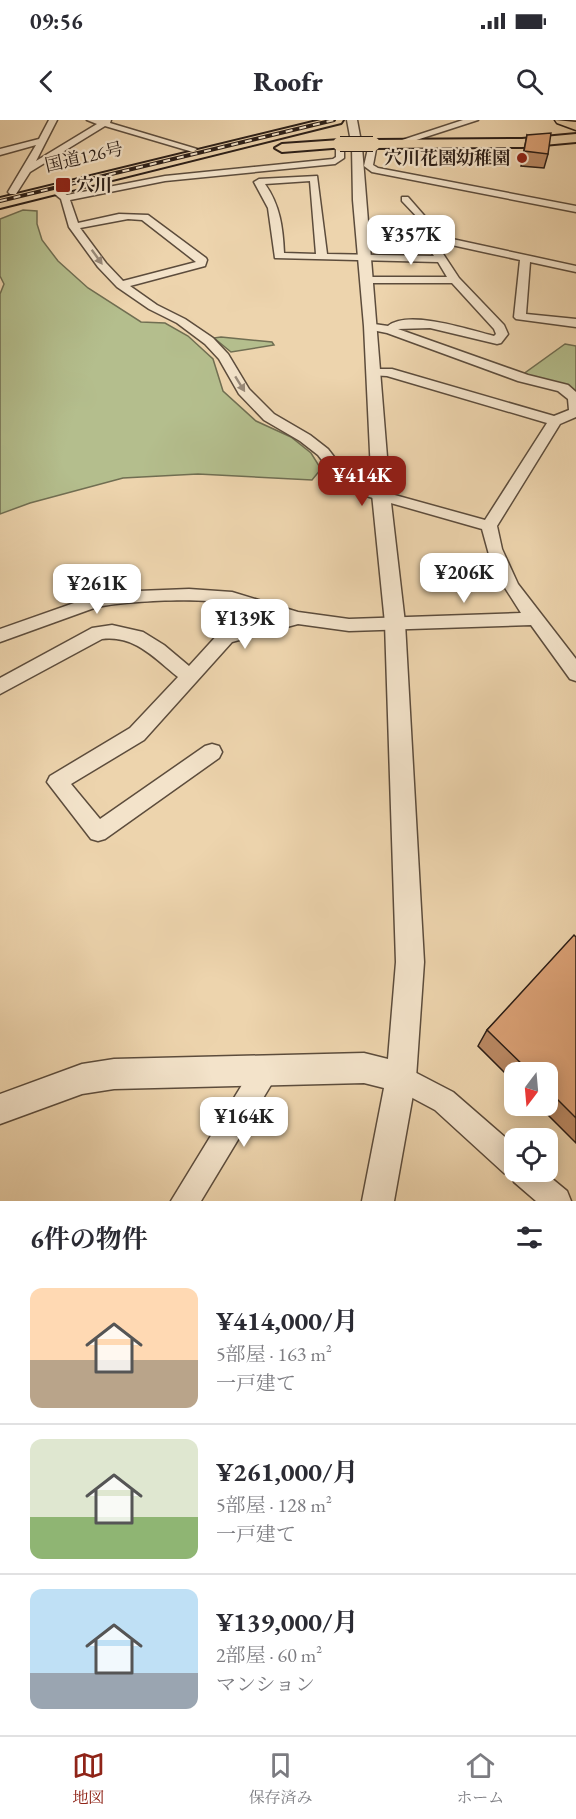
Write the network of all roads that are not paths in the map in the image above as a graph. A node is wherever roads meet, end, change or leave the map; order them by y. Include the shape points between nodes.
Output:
1 (53, 120) edge
2 (91, 120) edge
3 (316, 120) edge
4 (337, 120) edge
5 (352, 120) edge
6 (473, 120) edge
7 (561, 120) edge
8 (106, 121) edge
9 (576, 126) edge
10 (576, 138) edge
11 (41, 141) junction
12 (398, 143) junction
13 (340, 144) junction
14 (373, 144) junction
15 (193, 149) junction
16 (0, 152) edge
17 (208, 153) junction
18 (27, 170) junction
19 (6, 194) edge
20 (60, 194) junction
21 (405, 199) dead end
22 (0, 203) edge
23 (576, 208) edge
24 (74, 227) junction
25 (422, 230) dead end
26 (442, 240) junction
27 (322, 257) junction
28 (364, 258) junction
29 (525, 258) junction
30 (440, 259) junction
31 (576, 269) edge
32 (459, 276) junction
33 (367, 280) junction
34 (121, 285) junction
35 (576, 323) edge
36 (380, 328) junction
37 (373, 372) junction
38 (555, 421) junction
39 (381, 494) junction
40 (489, 526) junction
41 (298, 618) junction
42 (534, 619) junction
43 (395, 623) junction
44 (0, 636) edge
45 (576, 674) edge
46 (189, 676) junction
47 (0, 687) edge
48 (212, 752) dead end
49 (265, 1071) junction
50 (401, 1078) junction
51 (0, 1109) edge
52 (504, 1155) edge
53 (535, 1182) edge
54 (185, 1201) edge
55 (378, 1201) edge
56 (557, 1201) edge

1 - 11 street
2 - 8 street
3 - 15 highway, 国道126号
4 - 17 highway, 国道126号
5 - 28 street
6 - 12 street
7 - 9 main road
8 - 15 street
8 - 18 street
10 - 12 highway, 国道126号 via 522,143
11 - 16 street
11 - 18 street
12 - 14 highway, 国道126号
13 - 14 highway, 国道126号, bridge
13 - 17 highway, 国道126号
13 - 20 street via 340,158 335,161 232,170
14 - 23 street via 368,166 375,170 468,192
15 - 19 highway, 国道126号
17 - 20 highway, 国道126号
18 - 19 street
20 - 22 highway, 国道126号
20 - 24 street
21 - 26 street
24 -> 34 street
24 - 34 street via 145,217 202,260 201,264
25 - 30 street
26 - 29 street
26 - 32 street
27 - 27 street via 279,256 278,224 271,197 259,182 314,178
27 - 28 street
28 - 30 street
28 - 33 street
29 - 31 street
29 - 35 street via 520,317
30 - 32 street
32 - 33 street
32 - 36 street via 500,328 502,334 497,340 430,324
33 - 36 street
34 -> 39 street via 208,341 224,357 244,391 269,417 323,452 350,487
36 - 37 street
36 - 38 street via 563,388 575,398 576,412
37 - 38 street via 388,372
37 - 39 street
38 - 40 street
39 - 40 street
39 - 43 street
40 - 42 street via 501,574
41 - 43 street via 349,625
41 - 44 street via 212,595 113,598
41 - 46 street via 226,637
42 - 43 street
42 - 45 street
43 - 50 street via 410,962
46 - 47 street via 134,634 112,630 98,633
46 - 48 street via 137,734 57,782 98,832
49 - 50 street via 364,1068
49 - 51 street via 114,1074 82,1080
49 - 54 street
50 - 52 street via 444,1101
50 - 55 street
53 - 56 street

